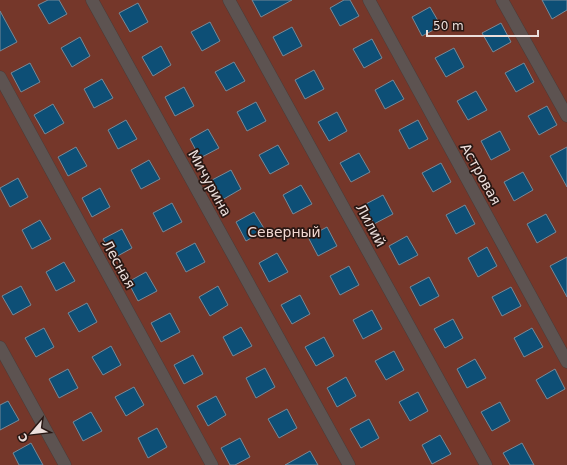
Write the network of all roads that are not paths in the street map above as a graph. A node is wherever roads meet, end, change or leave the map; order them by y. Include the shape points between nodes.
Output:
1 (92, 0) edge
2 (230, 0) edge
3 (369, 0) edge
4 (502, 0) edge
5 (0, 77) edge
6 (567, 116) edge
7 (0, 347) edge
8 (567, 362) edge
9 (65, 465) edge
10 (212, 465) edge
11 (349, 465) edge
12 (486, 465) edge

1 - 11 street, Мичурина
2 - 12 street, Лилий
3 - 8 street, Астровая
4 - 6 street
5 - 10 street, Лесная
7 - 9 street

